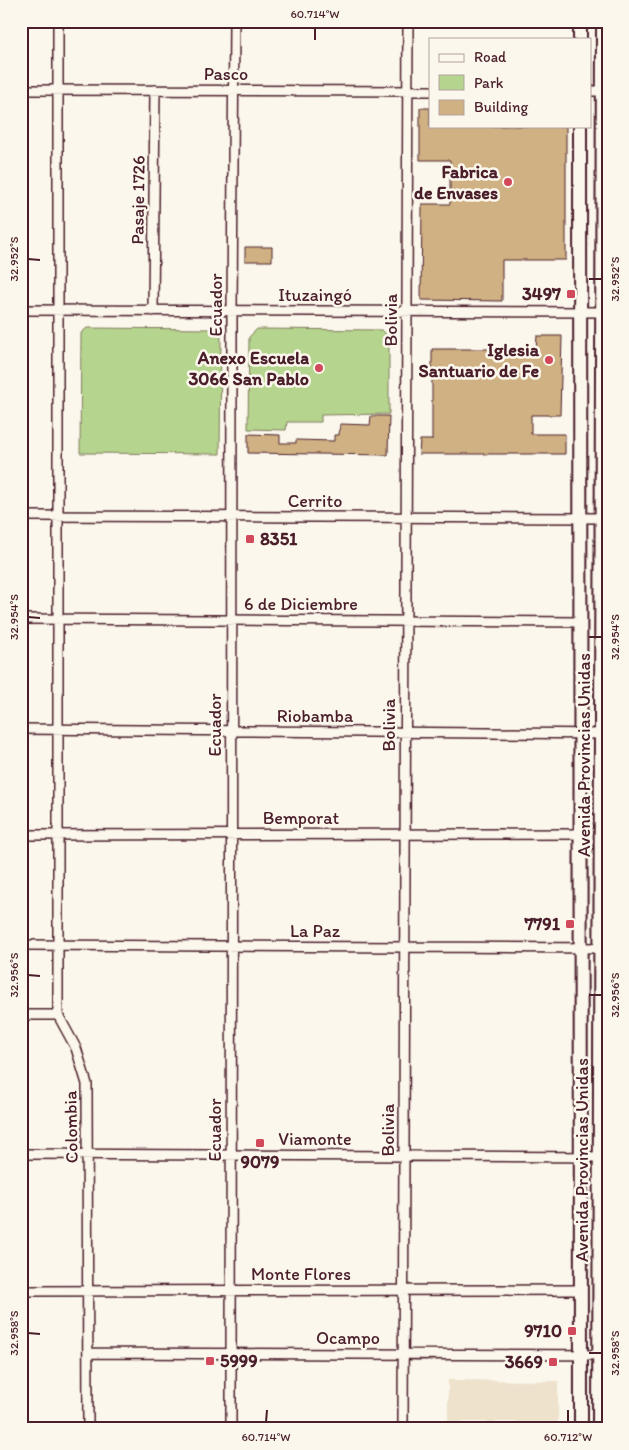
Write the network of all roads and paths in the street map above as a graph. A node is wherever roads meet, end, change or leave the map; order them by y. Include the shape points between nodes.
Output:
1 (58, 21) edge
2 (234, 21) edge
3 (408, 21) edge
4 (580, 21) edge
5 (603, 21) edge
6 (580, 38) edge
7 (21, 90) edge
8 (58, 90) junction
9 (155, 90) junction
10 (234, 90) junction
11 (408, 91) junction
12 (429, 91) edge
13 (600, 91) edge
14 (580, 128) edge
15 (606, 200) edge
16 (21, 310) edge
17 (58, 310) junction
18 (153, 311) junction
19 (232, 311) junction
20 (407, 312) junction
21 (581, 312) junction
22 (606, 312) edge
23 (605, 415) edge
24 (21, 516) edge
25 (58, 516) junction
26 (232, 517) junction
27 (406, 518) junction
28 (581, 518) junction
29 (605, 518) edge
30 (21, 619) edge
31 (58, 620) junction
32 (232, 620) junction
33 (406, 621) junction
34 (581, 622) junction
35 (21, 730) edge
36 (58, 730) junction
37 (232, 731) junction
38 (406, 733) junction
39 (581, 734) junction
40 (605, 734) edge
41 (604, 804) edge
42 (405, 834) junction
43 (581, 834) junction
44 (21, 835) edge
45 (58, 835) junction
46 (232, 835) junction
47 (21, 945) edge
48 (58, 946) junction
49 (232, 947) junction
50 (405, 948) junction
51 (581, 948) junction
52 (604, 948) edge
53 (21, 1015) edge
54 (58, 1015) junction
55 (21, 1154) edge
56 (87, 1154) junction
57 (232, 1155) junction
58 (404, 1156) junction
59 (581, 1157) junction
60 (604, 1157) edge
61 (403, 1290) junction
62 (581, 1290) junction
63 (21, 1291) edge
64 (88, 1291) junction
65 (232, 1291) junction
66 (88, 1352) junction
67 (232, 1353) junction
68 (403, 1354) junction
69 (581, 1355) junction
70 (603, 1355) edge
71 (88, 1429) edge
72 (232, 1429) edge
73 (403, 1429) edge
74 (581, 1429) edge
75 (599, 1429) edge

1 - 8 street, Colombia
2 - 10 street, Ecuador
3 - 11 street, Bolivia
4 - 6 main road
5 - 13 main road, Avenida Provincias Unidas
7 - 8 street, Pasco
8 - 9 street, Pasco
8 - 17 street, Colombia
9 - 10 street, Pasco
9 - 18 street, Pasaje 1726
10 - 11 street, Pasco
10 - 19 street, Ecuador
11 - 12 street, Pasco
11 - 20 street, Bolivia
13 - 15 main road, Avenida Provincias Unidas
14 - 21 main road, Avenida Provincias Unidas
15 - 22 main road, Avenida Provincias Unidas
16 - 17 street, Ituzaingó
17 - 18 street, Ituzaingó
17 - 25 street, Colombia
18 - 19 street, Ituzaingó
19 - 20 street, Ituzaingó
19 - 26 street, Ecuador
20 - 21 street, Ituzaingó
20 - 27 street, Bolivia
21 - 22 street, Ituzaingó
21 - 28 main road, Avenida Provincias Unidas
22 - 23 main road, Avenida Provincias Unidas
23 - 29 main road, Avenida Provincias Unidas
24 - 25 street, Cerrito
25 - 26 street, Cerrito
25 - 31 street, Colombia
26 - 27 street, Cerrito
26 - 32 street, Ecuador
27 - 28 street, Cerrito
27 - 33 street, Bolivia
28 - 29 street, Cerrito
28 - 34 main road, Avenida Provincias Unidas
29 - 40 main road, Avenida Provincias Unidas
30 - 31 street, 6 de Diciembre
31 - 32 street, 6 de Diciembre
31 - 36 street, Colombia
32 - 33 street, 6 de Diciembre
32 - 37 street, Ecuador
33 - 34 street, 6 de Diciembre
33 - 38 street, Bolivia
34 - 39 main road, Avenida Provincias Unidas
35 - 36 street, Riobamba
36 - 37 street, Riobamba
36 - 45 street, Colombia
37 - 38 street, Riobamba
37 - 46 street, Ecuador
38 - 39 street, Riobamba
38 - 42 street, Bolivia
39 - 40 street, Riobamba
39 - 43 main road, Avenida Provincias Unidas
40 - 41 main road, Avenida Provincias Unidas
41 - 52 main road, Avenida Provincias Unidas
42 - 43 street, Bemporat
42 - 46 street, Bemporat
42 - 50 street, Bolivia
43 - 51 main road, Avenida Provincias Unidas
44 - 45 street, Bemporat
45 - 46 street, Bemporat
45 - 48 street, Colombia
46 - 49 street, Ecuador
47 - 48 street, La Paz
48 - 49 street, La Paz
48 - 54 street, Colombia
49 - 50 street, La Paz
49 - 57 street, Ecuador
50 - 51 street, La Paz
50 - 58 street, Bolivia
51 - 52 street, La Paz
51 - 59 main road, Avenida Provincias Unidas
52 - 60 main road, Avenida Provincias Unidas
53 - 54 street
54 - 56 street, Colombia via 76,1048 87,1084
55 - 56 street, Viamonte
56 - 57 street, Viamonte
56 - 64 street, Colombia
57 - 58 street, Viamonte
57 - 65 street, Ecuador
58 - 59 street, Viamonte
58 - 61 street, Bolivia
59 - 60 street, Viamonte
59 - 62 main road, Avenida Provincias Unidas
60 - 70 main road, Avenida Provincias Unidas
61 - 62 street, Monte Flores
61 - 65 street, Monte Flores
61 - 68 street, Bolivia
62 - 69 main road, Avenida Provincias Unidas
63 - 64 street, Monte Flores
64 - 65 street, Monte Flores
64 - 66 street, Colombia
65 - 67 street, Ecuador
66 - 67 street, Ocampo
66 - 71 street, Colombia
67 - 68 street, Ocampo
67 - 72 street, Ecuador
68 - 69 street, Ocampo
68 - 73 street, Bolivia
69 - 70 street, Ocampo
69 - 74 main road, Avenida Provincias Unidas
70 - 75 main road, Avenida Provincias Unidas

